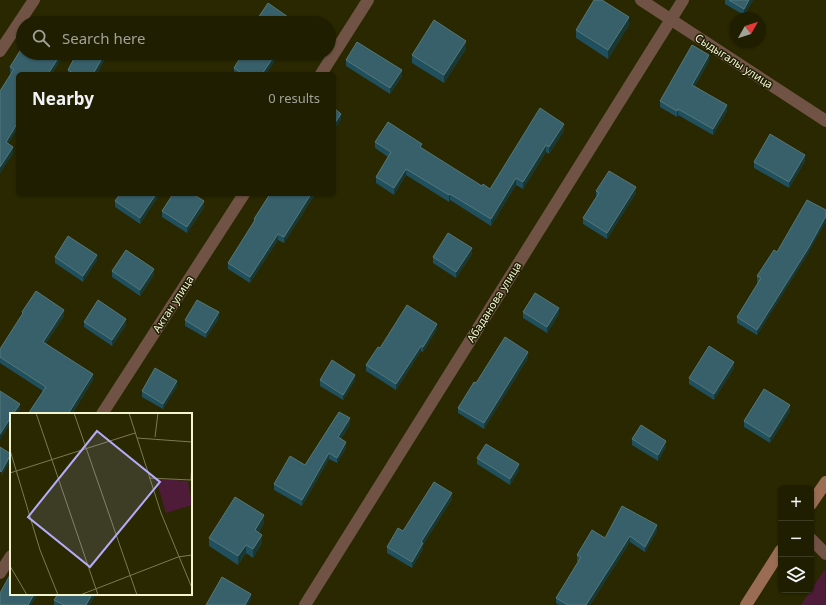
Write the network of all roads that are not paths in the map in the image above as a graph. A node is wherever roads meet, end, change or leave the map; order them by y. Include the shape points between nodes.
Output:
1 (34, 0) edge
2 (368, 0) edge
3 (641, 0) edge
4 (683, 0) edge
5 (23, 16) edge
6 (671, 19) junction
7 (16, 27) edge
8 (336, 50) edge
9 (0, 51) edge
10 (330, 60) edge
11 (322, 72) edge
12 (826, 122) edge
13 (243, 196) edge
14 (103, 413) edge
15 (826, 482) edge
16 (814, 500) edge
17 (814, 542) edge
18 (826, 554) edge
19 (778, 555) edge
20 (10, 558) edge
21 (0, 573) edge
22 (305, 605) edge
23 (746, 605) edge

1 - 5 street
2 - 8 street
3 - 6 street, Сыдыгалы улица
4 - 6 street, Абаданова улица
6 - 12 street, Сыдыгалы улица
6 - 22 street, Абаданова улица
7 - 9 street
10 - 11 street
13 - 14 street, Актан улица
15 - 16 main road
17 - 18 street
19 - 23 main road
20 - 21 street

